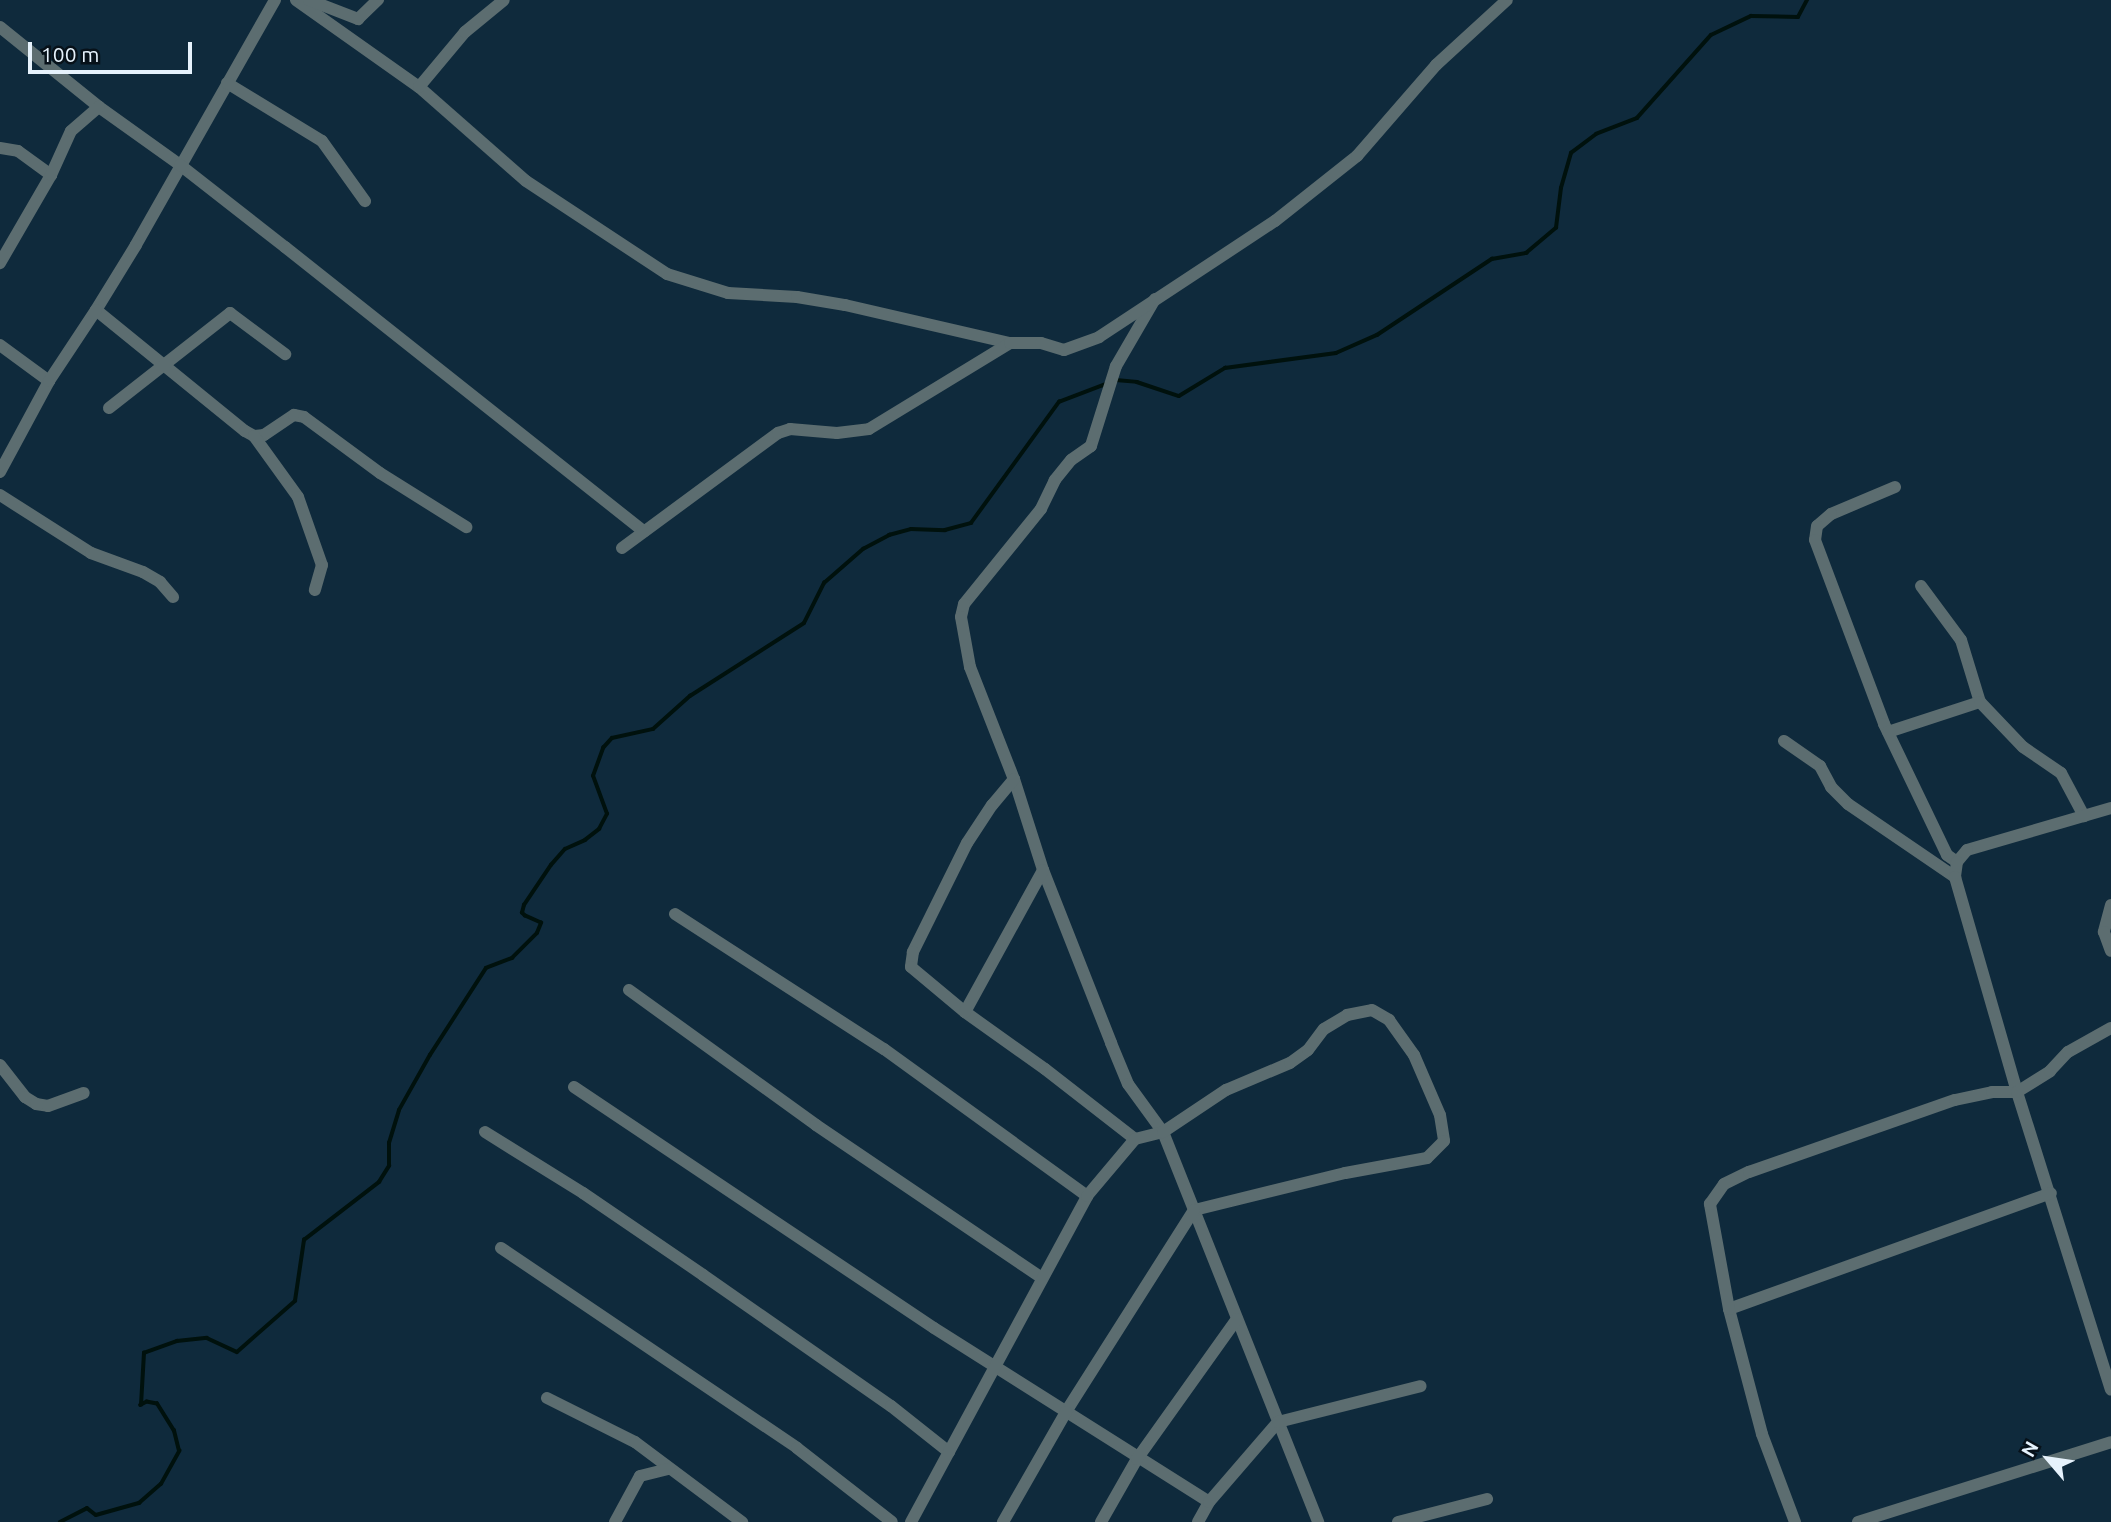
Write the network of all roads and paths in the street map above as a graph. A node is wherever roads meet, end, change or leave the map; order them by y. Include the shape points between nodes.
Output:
1 (275, 0) edge
2 (296, 0) edge
3 (309, 0) edge
4 (378, 0) edge
5 (504, 0) edge
6 (1507, 0) edge
7 (0, 27) edge
8 (227, 83) junction
9 (419, 87) junction
10 (99, 107) junction
11 (0, 148) edge
12 (180, 165) junction
13 (51, 175) junction
14 (365, 201) dead end
15 (0, 263) edge
16 (1155, 299) junction
17 (96, 310) junction
18 (1010, 343) junction
19 (0, 345) edge
20 (285, 355) dead end
21 (162, 364) junction
22 (49, 382) junction
23 (109, 408) dead end
24 (254, 436) junction
25 (0, 472) edge
26 (1895, 487) dead end
27 (0, 495) edge
28 (466, 527) dead end
29 (643, 532) junction
30 (622, 548) dead end
31 (1921, 586) dead end
32 (315, 590) dead end
33 (173, 597) dead end
34 (1980, 702) junction
35 (1888, 732) junction
36 (1784, 741) dead end
37 (1014, 779) junction
38 (2111, 808) edge
39 (2084, 816) junction
40 (1957, 862) junction
41 (1043, 870) junction
42 (1955, 877) junction
43 (2111, 905) edge
44 (675, 914) dead end
45 (2111, 951) edge
46 (629, 990) dead end
47 (965, 1012) junction
48 (2111, 1028) edge
49 (0, 1065) edge
50 (574, 1087) dead end
51 (2017, 1092) junction
52 (83, 1093) dead end
53 (485, 1132) dead end
54 (1163, 1132) junction
55 (1135, 1139) junction
56 (2051, 1193) junction
57 (1087, 1196) junction
58 (1194, 1210) junction
59 (501, 1248) dead end
60 (1042, 1278) junction
61 (1729, 1309) junction
62 (1237, 1319) junction
63 (995, 1366) junction
64 (1421, 1386) dead end
65 (2111, 1390) edge
66 (547, 1398) dead end
67 (1066, 1412) junction
68 (1278, 1422) junction
69 (2111, 1442) edge
70 (949, 1452) junction
71 (1137, 1459) junction
72 (669, 1469) junction
73 (1486, 1499) dead end
74 (1209, 1502) junction
75 (728, 1518) edge
76 (614, 1522) edge
77 (742, 1522) edge
78 (892, 1522) edge
79 (911, 1522) edge
80 (1003, 1522) edge
81 (1101, 1522) edge
82 (1198, 1522) edge
83 (1318, 1522) edge
84 (1398, 1522) edge
85 (1795, 1522) edge
86 (1858, 1522) edge

1 - 8 street
2 - 9 street
3 - 4 street via 358,19
5 - 9 street via 464,32
6 - 16 street via 1436,65 1357,156 1275,221
7 - 10 street
8 - 12 street
8 - 14 street via 322,141
9 - 18 street via 526,181 667,274 728,293 845,305
10 - 12 street
10 - 13 street via 71,131
11 - 13 street via 18,151
12 - 17 street
12 - 29 street
13 - 15 street
16 - 18 street via 1099,337 1064,350 1041,343
16 - 37 street via 1116,366 1091,446 1071,460 1025,532 964,604 961,617 970,667
17 - 21 street
17 - 22 street
18 - 29 street via 869,429 778,433
19 - 22 street
20 - 21 street via 230,313
21 - 23 street
21 - 24 street
22 - 25 street
24 - 28 street via 264,435 294,415 304,416
24 - 32 street via 298,497 321,565
26 - 35 street via 1831,514 1817,526 1815,540
27 - 33 street via 91,553 151,577
29 - 30 street
31 - 34 street via 1961,640
34 - 35 street
34 - 39 street via 2023,747 2061,774
35 - 40 street via 1947,855
36 - 42 street via 1820,766 1831,787 1848,804
37 - 41 street
37 - 47 street via 967,843 910,960 915,972
38 - 39 street
39 - 40 street via 1967,850
40 - 42 street
41 - 47 street
41 - 54 street via 1128,1084
42 - 51 street
43 - 45 street via 2104,932
44 - 57 street via 884,1049
46 - 60 street via 816,1125
47 - 55 street
48 - 51 street via 2068,1052 2050,1071
49 - 52 street via 36,1104 48,1106
50 - 63 street
51 - 56 street
51 - 61 street via 1955,1100 1724,1184 1710,1204
53 - 70 street via 703,1275
54 - 55 street
54 - 58 street
54 - 58 street via 1226,1090 1290,1063 1324,1029 1347,1015 1372,1010 1390,1020 1414,1055 1440,1115 1444,1141 1427,1158
55 - 57 street
56 - 61 street
56 - 65 street
57 - 60 street
58 - 62 street
58 - 67 street
59 - 78 street via 797,1448
60 - 63 street
61 - 85 street via 1762,1433
62 - 68 street
62 - 71 street
63 - 67 street
63 - 70 street
64 - 68 street
66 - 72 street via 635,1443
67 - 71 street
67 - 80 street
68 - 74 street
68 - 83 street
69 - 86 street
70 - 79 street
71 - 74 street
71 - 81 street
72 - 75 street
72 - 76 street via 640,1476
73 - 84 street
74 - 82 street
75 - 77 street

